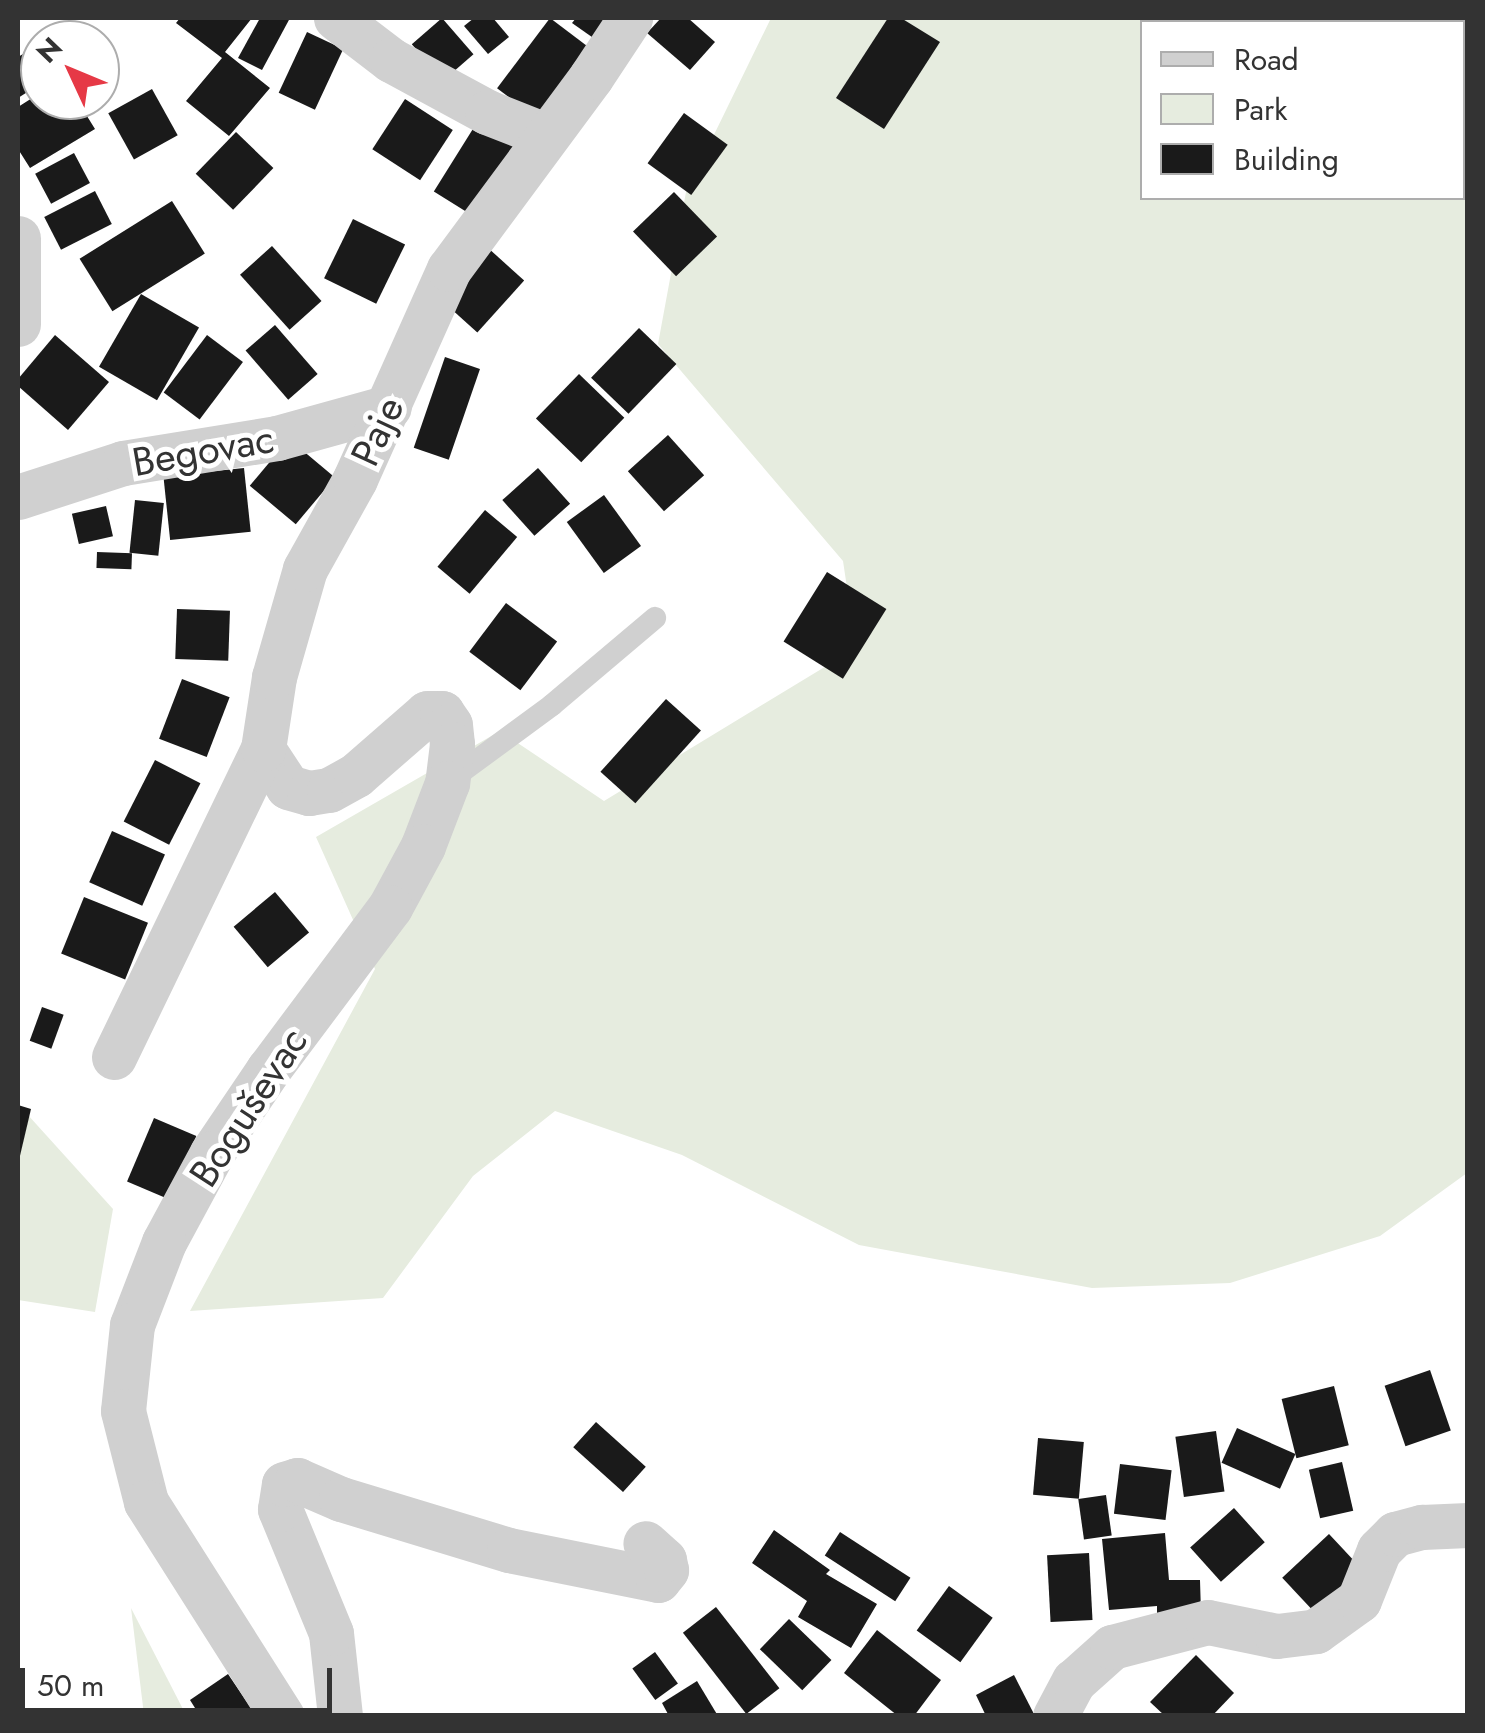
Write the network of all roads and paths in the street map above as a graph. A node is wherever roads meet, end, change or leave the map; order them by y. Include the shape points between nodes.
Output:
1 (336, 18) edge
2 (630, 18) edge
3 (545, 135) junction
4 (18, 238) edge
5 (18, 324) edge
6 (389, 407) junction
7 (18, 497) edge
8 (655, 618) dead end
9 (263, 750) junction
10 (446, 783) junction
11 (114, 1057) dead end
12 (1468, 1525) edge
13 (645, 1543) dead end
14 (282, 1716) edge
15 (340, 1716) edge
16 (1055, 1716) edge

1 - 3 street via 392,60
2 - 3 street, Paje
3 - 6 street, Paje via 450,269
4 - 5 street
6 - 7 street, Begovac via 294,435 122,463
6 - 9 street, Paje via 305,569 274,677
8 - 10 lane
9 - 10 street, Boguševac via 288,786 328,790 427,713 442,713 452,744
9 - 11 street, Paje
10 - 14 street, Boguševac via 390,907 212,1153 164,1242 132,1325 123,1411 146,1502
12 - 16 street via 1395,1534 1379,1550 1359,1600 1316,1632 1277,1636 1208,1622 1112,1646 1074,1681
13 - 15 street via 664,1560 658,1580 509,1550 297,1480 284,1484 280,1509 331,1634

